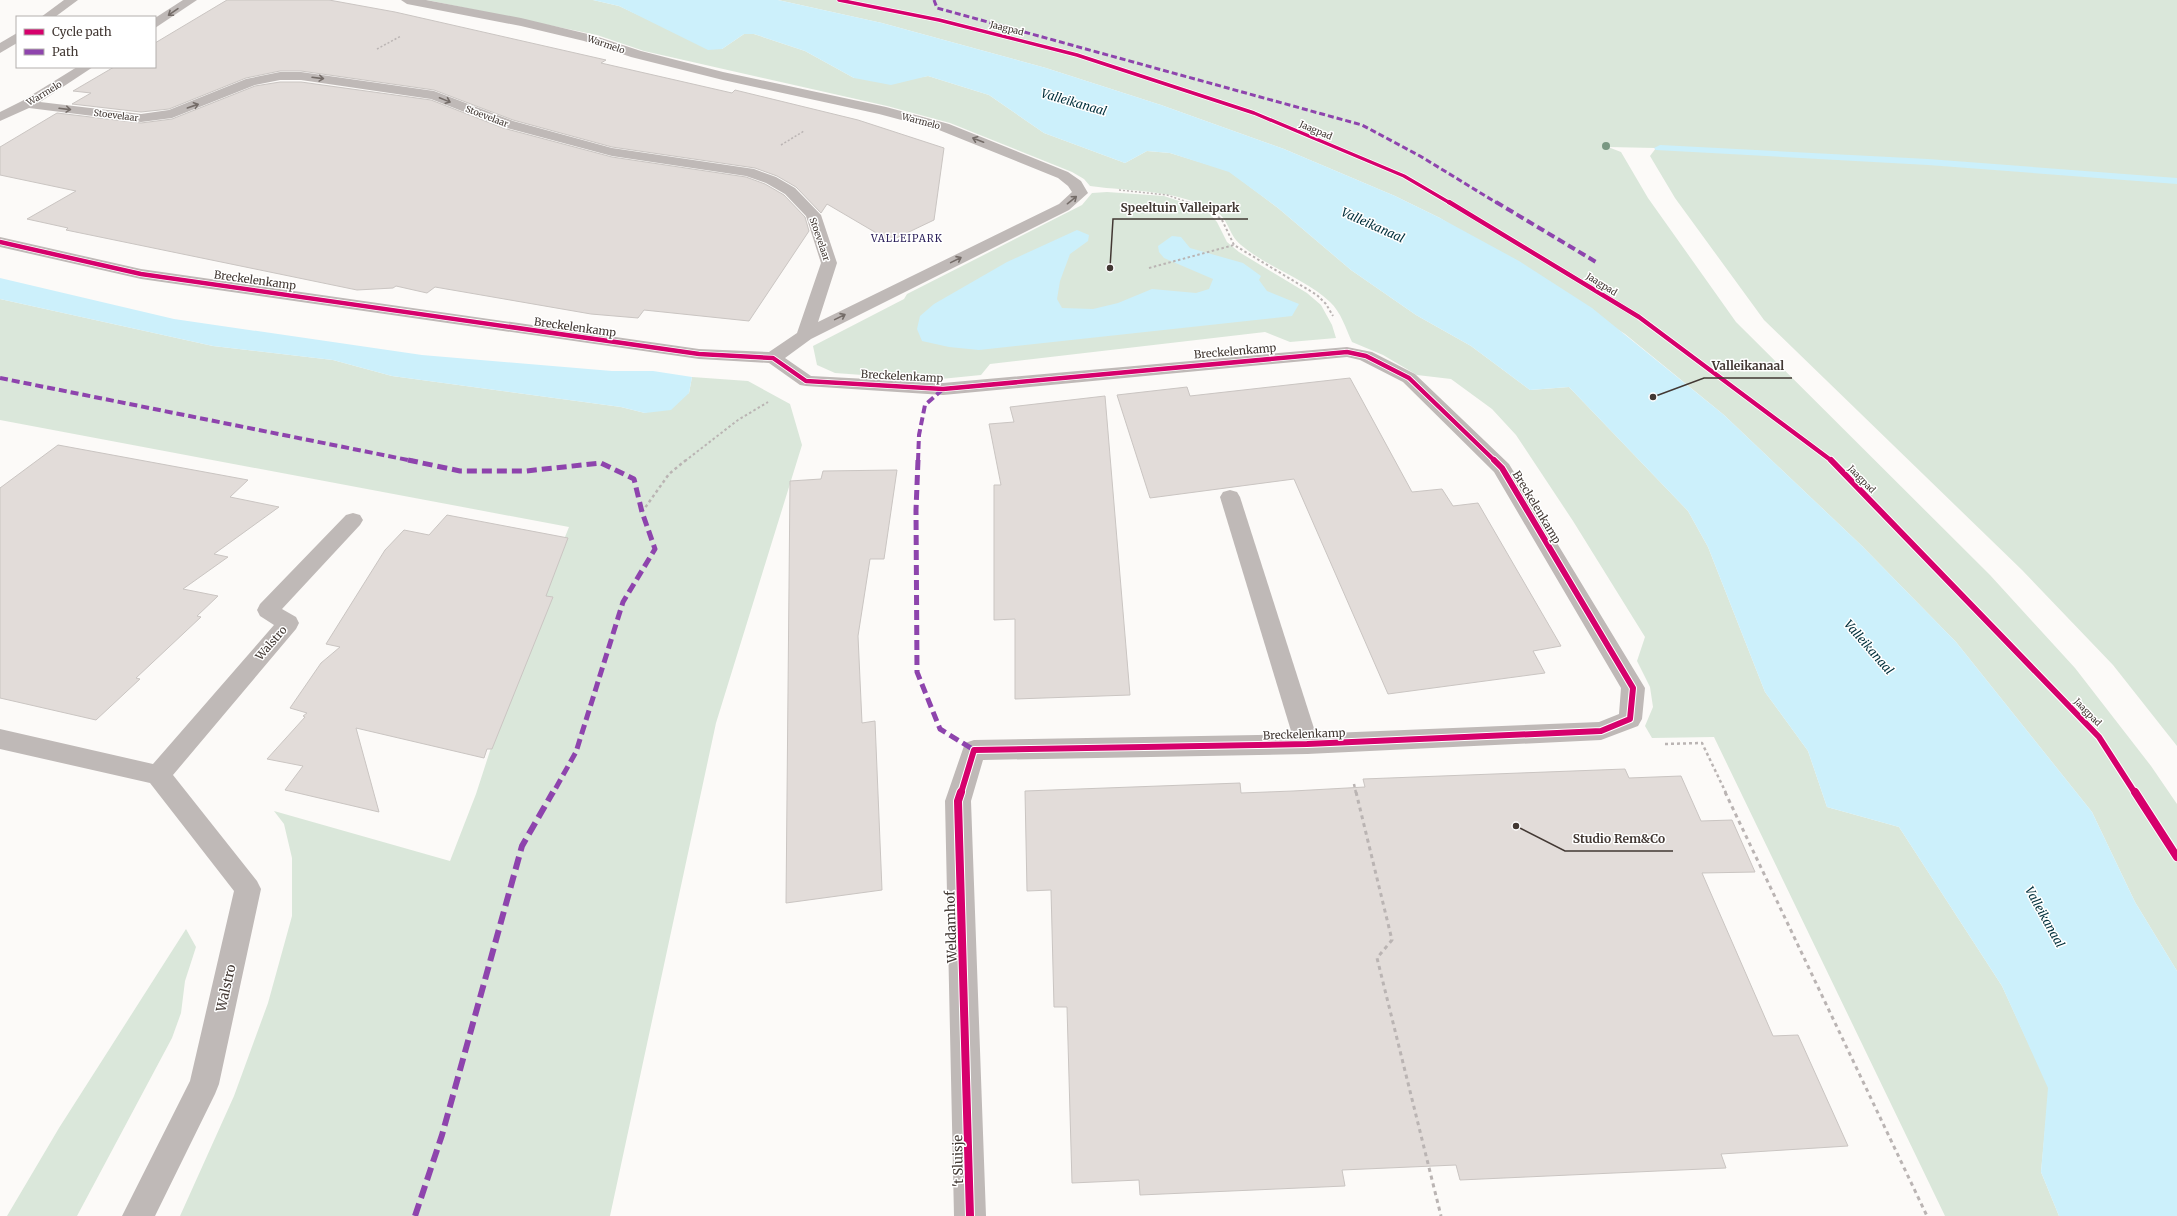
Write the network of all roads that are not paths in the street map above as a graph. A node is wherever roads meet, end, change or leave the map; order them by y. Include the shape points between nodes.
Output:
1 (72, 0) edge
2 (191, 0) edge
3 (407, 0) edge
4 (48, 16) edge
5 (156, 23) edge
6 (16, 39) edge
7 (0, 49) edge
8 (84, 68) edge
9 (27, 104) junction
10 (0, 117) edge
11 (0, 242) edge
12 (805, 335) junction
13 (773, 358) junction
14 (1230, 497) dead end
15 (353, 520) dead end
16 (0, 739) edge
17 (1307, 744) junction
18 (974, 750) joint
19 (158, 775) junction
20 (968, 1106) joint
21 (138, 1216) edge
22 (970, 1216) edge

1 - 4 street
2 -> 5 street
12 -> 3 street, Warmelo via 1064,207 1080,193 1080,190 1063,175 957,132 881,110 708,73 581,36
6 - 7 street
8 - 9 street, Warmelo
9 - 10 street, Warmelo
9 -> 12 street, Stoevelaar via 142,118 172,114 251,82 280,76 301,76 434,95 508,124 612,152 749,172 790,191 813,215 829,263
11 - 13 street, Breckelenkamp via 141,274 489,326 699,354
12 - 13 street
13 - 17 street, Breckelenkamp via 806,381 942,389 1347,352 1366,356 1409,378 1502,468 1633,688 1630,719 1601,731
14 - 17 street
15 - 19 street, Walstro via 268,610 288,623
16 - 19 street
17 - 18 street, Breckelenkamp
18 - 20 street, Weldamhof via 958,801
19 - 21 street, Walstro via 248,889 204,1084
20 - 22 street, 't Sluisje

